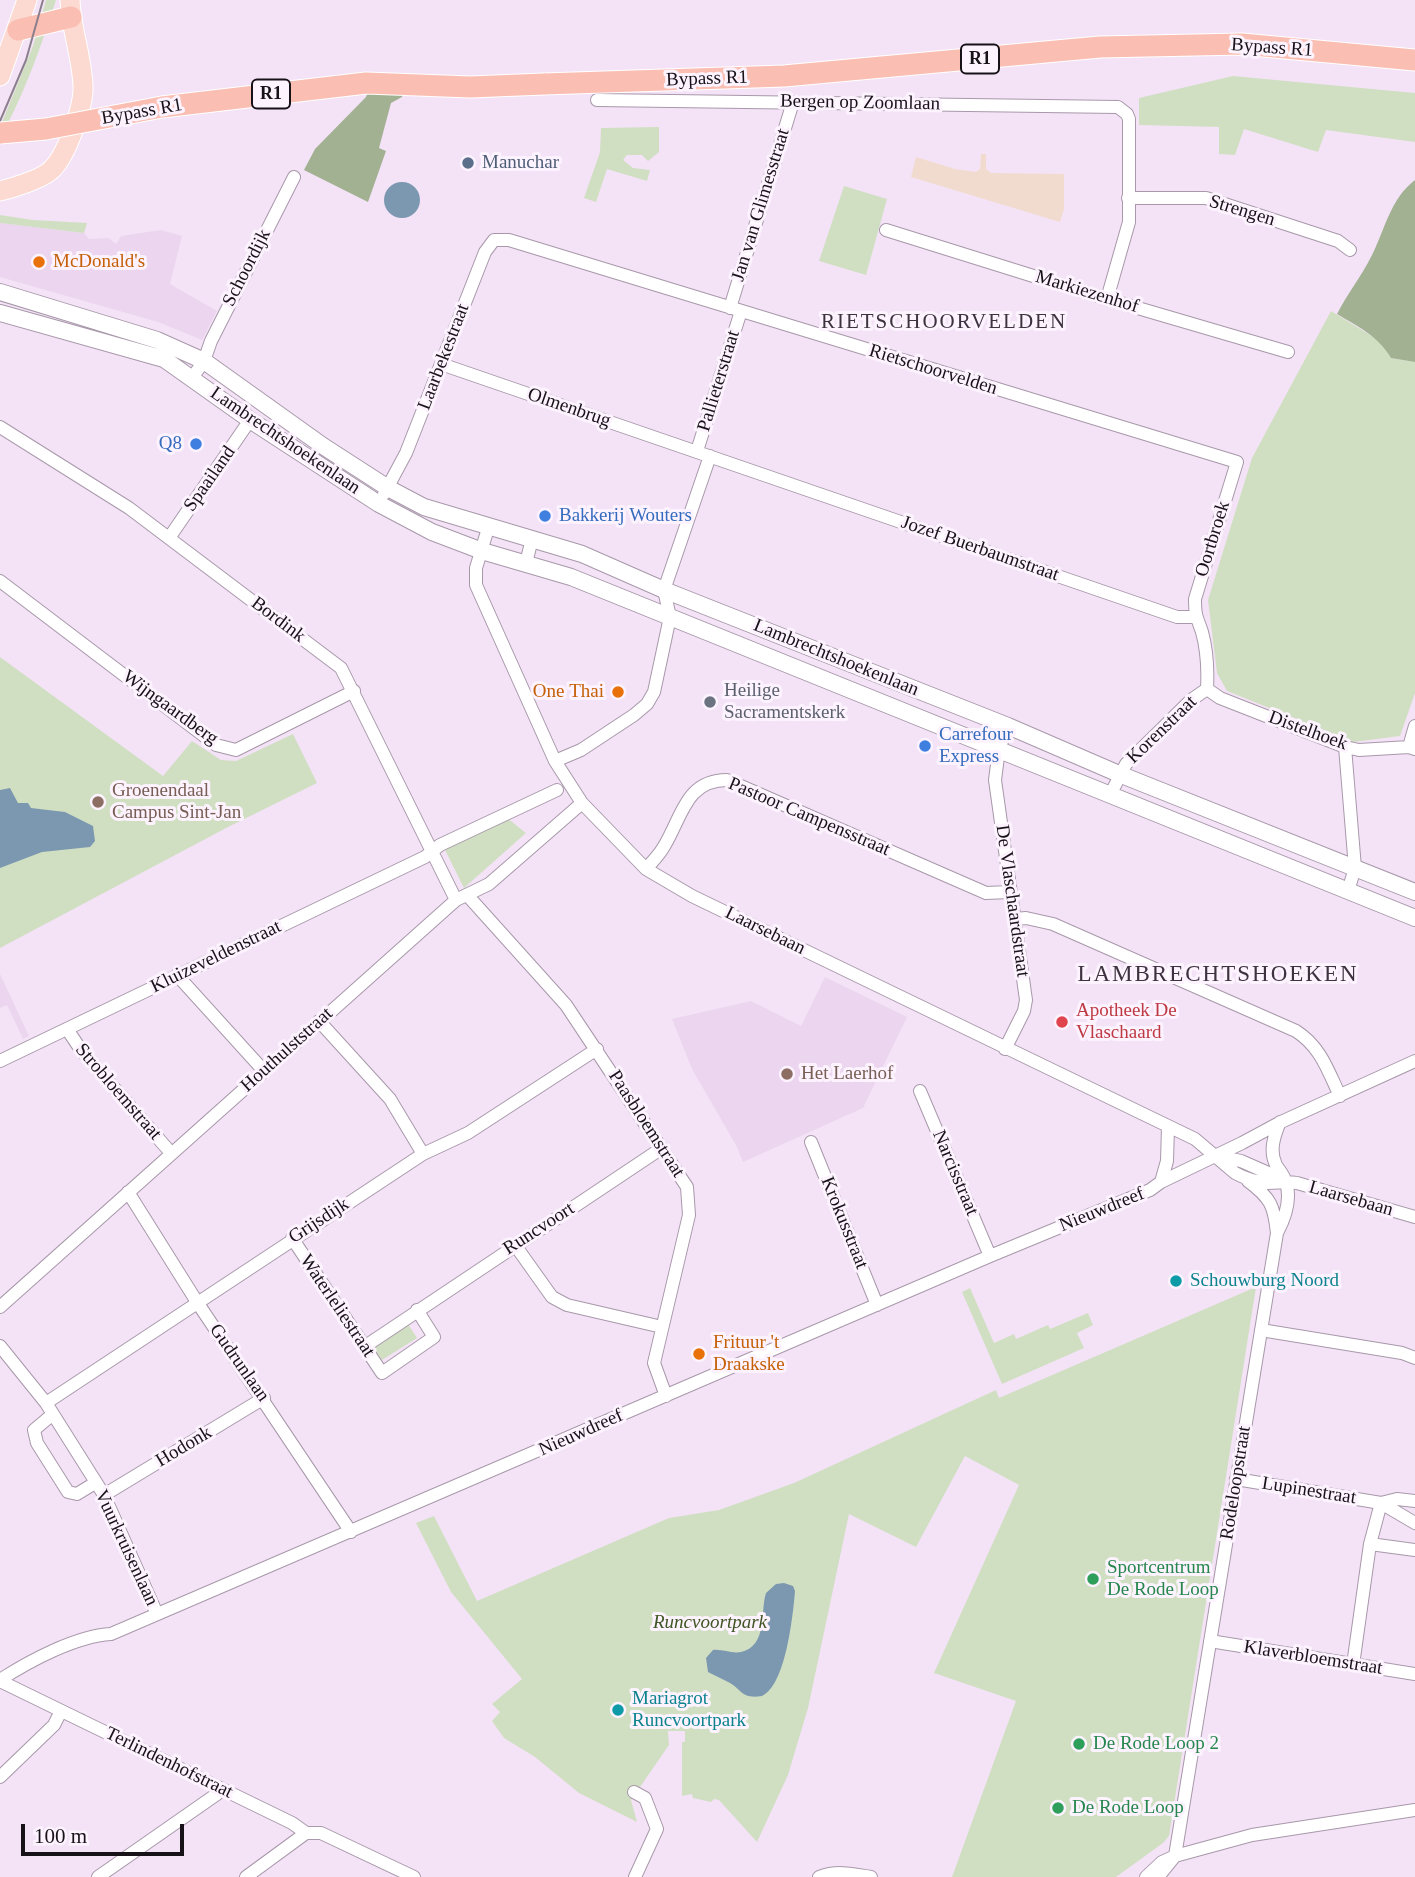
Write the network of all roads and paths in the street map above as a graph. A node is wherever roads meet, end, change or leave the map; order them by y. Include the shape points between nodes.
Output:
1 (27, 0) edge
2 (70, 8) edge
3 (18, 30) junction
4 (1415, 60) edge
5 (0, 76) edge
6 (597, 100) dead end
7 (793, 102) junction
8 (0, 133) edge
9 (294, 177) dead end
10 (0, 191) edge
11 (1128, 198) junction
12 (886, 230) dead end
13 (509, 240) joint
14 (1350, 250) dead end
15 (0, 292) edge
16 (1107, 299) junction
17 (735, 309) junction
18 (0, 313) edge
19 (1288, 352) dead end
20 (204, 361) junction
21 (441, 364) junction
22 (192, 378) junction
23 (250, 420) junction
24 (0, 427) edge
25 (704, 454) junction
26 (1237, 462) joint
27 (388, 488) junction
28 (379, 504) junction
29 (489, 525) junction
30 (169, 538) junction
31 (532, 539) junction
32 (482, 551) junction
33 (526, 563) junction
34 (0, 581) edge
35 (664, 590) junction
36 (670, 617) junction
37 (1195, 617) junction
38 (1208, 689) junction
39 (355, 691) junction
40 (1008, 726) junction
41 (1415, 726) edge
42 (1345, 747) junction
43 (1412, 748) edge
44 (999, 749) junction
45 (555, 761) junction
46 (1119, 774) junction
47 (558, 790) dead end
48 (1110, 795) junction
49 (582, 803) junction
50 (432, 851) junction
51 (1355, 868) junction
52 (646, 869) junction
53 (1348, 891) junction
54 (1010, 892) junction
55 (1415, 892) edge
56 (462, 898) junction
57 (1415, 918) edge
58 (1015, 919) junction
59 (177, 975) junction
60 (319, 1021) junction
61 (67, 1029) junction
62 (597, 1049) junction
63 (1005, 1049) junction
64 (1415, 1061) edge
65 (0, 1062) edge
66 (264, 1071) junction
67 (920, 1091) dead end
68 (1340, 1096) junction
69 (1280, 1122) junction
70 (1168, 1127) junction
71 (811, 1142) dead end
72 (662, 1148) junction
73 (171, 1153) junction
74 (423, 1154) junction
75 (1216, 1156) junction
76 (1242, 1177) junction
77 (1286, 1181) junction
78 (1161, 1182) junction
79 (128, 1192) junction
80 (1274, 1207) junction
81 (1415, 1217) edge
82 (1277, 1233) junction
83 (292, 1238) junction
84 (515, 1245) junction
85 (990, 1256) junction
86 (197, 1302) junction
87 (877, 1305) junction
88 (0, 1307) edge
89 (417, 1310) junction
90 (662, 1327) junction
91 (1261, 1330) junction
92 (0, 1346) edge
93 (364, 1347) junction
94 (1415, 1358) edge
95 (666, 1396) junction
96 (264, 1398) junction
97 (50, 1408) junction
98 (1236, 1479) junction
99 (95, 1483) junction
100 (104, 1496) junction
101 (1415, 1501) edge
102 (1381, 1503) junction
103 (1415, 1523) edge
104 (351, 1532) junction
105 (1370, 1544) junction
106 (1415, 1550) edge
107 (157, 1614) junction
108 (1210, 1641) junction
109 (1353, 1665) junction
110 (1415, 1674) edge
111 (0, 1681) edge
112 (61, 1711) junction
113 (0, 1777) edge
114 (220, 1789) junction
115 (634, 1792) dead end
116 (1415, 1810) edge
117 (306, 1833) junction
118 (1175, 1856) junction
119 (98, 1877) edge
120 (246, 1877) edge
121 (414, 1877) edge
122 (635, 1877) edge
123 (819, 1877) edge
124 (871, 1877) edge
125 (1146, 1877) edge
126 (1158, 1877) edge

1 - 3 main road
2 - 3 highway
2 - 10 main road via 83,87 75,131 51,170
3 - 5 main road
4 - 8 highway, Bypass R1 / R1, bridge via 1242,44 1100,47 784,76 470,87 366,83 162,107
6 - 7 street, Bergen op Zoomlaan
7 - 11 street, Bergen op Zoomlaan via 1112,106 1123,110 1129,119
7 - 17 street, Jan van Glimesstraat
9 - 20 street, Schoordijk
11 - 14 street, Strengen via 1206,198 1338,241
11 - 16 street via 1127,234
12 - 16 street, Markiezenhof
13 - 17 street, Rietschoorvelden
13 - 21 street, Laarbekestraat via 494,240 485,252
15 - 20 street, Lambrechtshoekenlaan via 157,340
16 - 19 street, Markiezenhof
17 - 25 street, Pallieterstraat
17 - 26 street, Rietschoorvelden
18 - 22 street, Lambrechtshoekenlaan via 164,359
20 - 22 street, Lambrechtshoekenlaan
20 - 27 street, Lambrechtshoekenlaan
21 - 25 street, Olmenbrug
21 - 27 street, Laarbekestraat
22 - 23 street, Lambrechtshoekenlaan
23 - 28 street, Lambrechtshoekenlaan
23 - 30 street, Spaailand
24 - 30 street, Bordink
25 - 35 street, Pallieterstraat
25 - 37 street, Jozef Buerbaumstraat via 1177,617
26 - 37 street, Oortbroek via 1195,599
27 - 28 street, Lambrechtshoekenlaan
27 - 29 street, Lambrechtshoekenlaan via 425,507
28 - 32 street, Lambrechtshoekenlaan
29 - 31 street, Lambrechtshoekenlaan
29 - 32 street
30 - 39 street, Bordink via 341,667
31 - 33 street
31 - 35 street, Lambrechtshoekenlaan via 582,554
32 - 33 street, Lambrechtshoekenlaan
32 - 45 street, Laarsebaan via 476,585
33 - 36 street, Lambrechtshoekenlaan
34 - 39 street, Wijngaardberg via 227,749 236,750
35 - 36 street
35 - 40 street, Lambrechtshoekenlaan
36 - 44 street, Lambrechtshoekenlaan
36 - 45 street via 654,692 647,704 582,750
37 - 38 street via 1202,631
38 - 42 street, Distelhoek via 1220,698
38 - 46 street, Korenstraat via 1191,700
39 - 50 street, Bordink
40 - 44 street
40 - 46 street, Lambrechtshoekenlaan
41 - 43 street
42 - 43 street, Distelhoek
42 - 51 street
44 - 48 street, Lambrechtshoekenlaan
44 - 54 street, De Vlaschaardstraat via 995,780
45 - 49 street, Laarsebaan
46 - 48 street
46 - 51 street, Lambrechtshoekenlaan
47 - 50 street
48 - 53 street, Lambrechtshoekenlaan
49 - 52 street, Laarsebaan
49 - 56 street, Houthulststraat via 489,884
50 - 56 street, Bordink
50 - 59 street, Kluizeveldenstraat
51 - 53 street
51 - 55 street, Lambrechtshoekenlaan
52 - 54 street, Pastoor Campensstraat via 663,849 699,786 727,780 986,893
52 - 63 street, Laarsebaan
53 - 57 street, Lambrechtshoekenlaan
54 - 58 street, De Vlaschaardstraat
56 - 60 street, Houthulststraat
56 - 62 street, Paasbloemstraat via 546,981
58 - 63 street, De Vlaschaardstraat via 1026,1000
58 - 68 street via 1053,924 1296,1031 1320,1051
59 - 61 street, Kluizeveldenstraat
59 - 66 street
60 - 66 street, Houthulststraat
60 - 74 street via 390,1100
61 - 65 street, Kluizeveldenstraat
61 - 73 street, Strobloemstraat
62 - 72 street, Paasbloemstraat
62 - 74 street, Grijsdijk via 468,1133
63 - 70 street, Laarsebaan
64 - 68 street, Nieuwdreef
66 - 73 street, Houthulststraat
67 - 85 street, Narcisstraat
68 - 69 street, Nieuwdreef
69 - 75 street, Nieuwdreef
69 - 77 street via 1273,1140 1274,1162
70 - 75 street, Laarsebaan via 1195,1139
70 - 78 street, Nieuwdreef
71 - 87 street, Krokusstraat
72 - 84 street, Runcvoort
72 - 90 street, Paasbloemstraat via 687,1187 690,1202
73 - 79 street, Houthulststraat
74 - 83 street, Grijsdijk
75 - 76 street, Laarsebaan
75 - 77 street, Laarsebaan via 1241,1161
75 - 78 street, Nieuwdreef
76 - 77 street, Laarsebaan via 1268,1183
76 - 80 street
77 - 80 street
77 - 81 street, Laarsebaan
77 - 82 street, Rodeloopstraat via 1286,1209
78 - 85 street, Nieuwdreef
79 - 86 street, Gudrunlaan
79 - 88 street, Houthulststraat
80 - 82 street, Rodeloopstraat
82 - 91 street, Rodeloopstraat
83 - 86 street, Grijsdijk
83 - 93 street, Waterleliestraat
84 - 89 street, Runcvoort
84 - 90 street via 554,1299
85 - 87 street, Nieuwdreef
86 - 96 street, Gudrunlaan
86 - 97 street, Grijsdijk
87 - 95 street, Nieuwdreef
89 - 93 street, Runcvoort
89 - 93 street, Waterleliestraat via 434,1337 382,1373
90 - 95 street, Paasbloemstraat via 654,1363
91 - 94 street
91 - 98 street, Rodeloopstraat
92 - 97 street, Vuurkruisenlaan
95 - 104 street, Nieuwdreef
96 - 100 street, Hodonk
96 - 104 street, Gudrunlaan
97 - 99 street, Vuurkruisenlaan
97 - 99 street, Vuurkruisenlaan via 34,1430 37,1443 68,1492 77,1494
98 - 102 street, Lupinestraat
98 - 108 street, Rodeloopstraat
99 - 100 street, Vuurkruisenlaan
100 - 107 street, Vuurkruisenlaan
101 - 102 street
102 - 103 street
102 - 105 street
104 - 107 street, Nieuwdreef
105 - 106 street
105 - 109 street
107 - 111 street, Nieuwdreef via 111,1634 94,1635 22,1666
108 - 109 street, Klaverbloemstraat
108 - 118 street, Rodeloopstraat
109 - 110 street, Klaverbloemstraat
111 - 112 street, Terlindenhofstraat
112 - 113 street via 54,1726
112 - 114 street, Terlindenhofstraat
114 - 117 street, Terlindenhofstraat
114 - 119 street
115 - 122 street via 645,1798 657,1829
116 - 118 street via 1255,1834
117 - 120 street
117 - 121 street, Terlindenhofstraat via 321,1833
118 - 125 street
118 - 126 street
123 - 124 street via 841,1872

